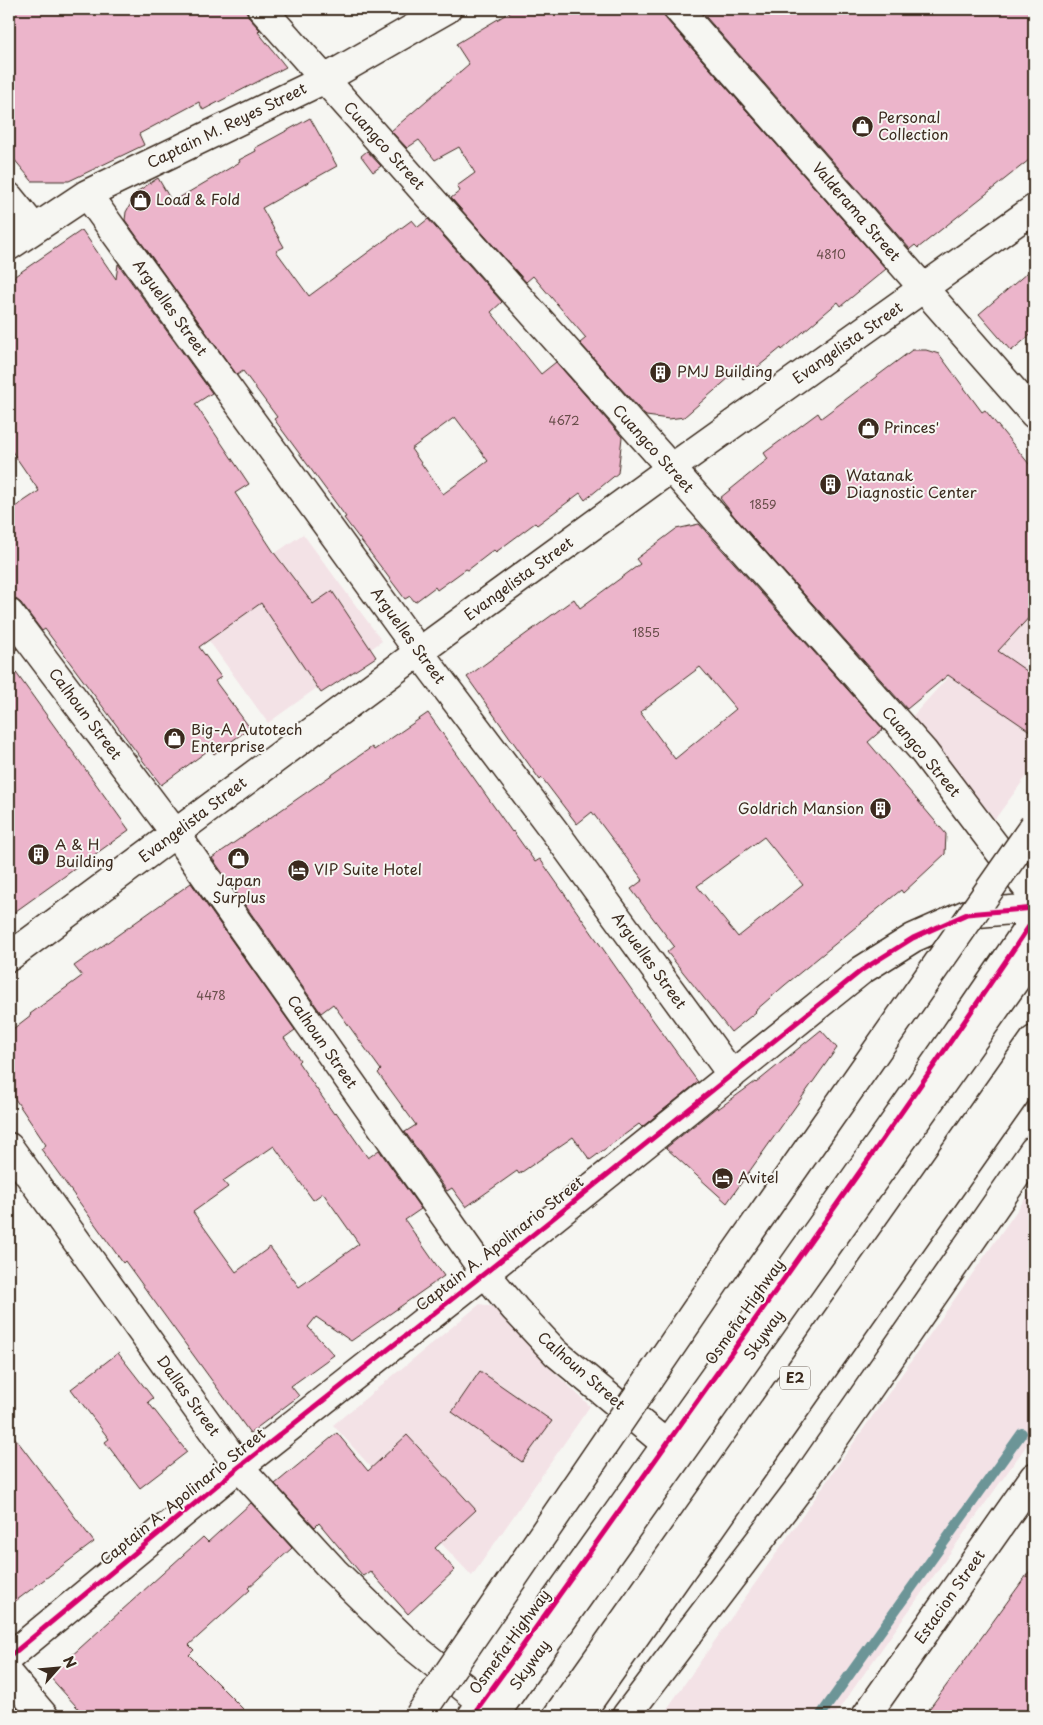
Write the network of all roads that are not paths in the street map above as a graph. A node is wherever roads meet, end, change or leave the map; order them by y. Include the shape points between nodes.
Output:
1 (262, 9) edge
2 (447, 9) edge
3 (678, 9) edge
4 (324, 79) junction
5 (87, 194) junction
6 (9, 198) edge
7 (1034, 209) edge
8 (35, 229) junction
9 (9, 246) edge
10 (923, 290) junction
11 (1034, 414) edge
12 (670, 469) junction
13 (9, 613) edge
14 (419, 652) junction
15 (1034, 826) edge
16 (175, 833) junction
17 (1034, 897) edge
18 (1034, 908) edge
19 (1034, 919) edge
20 (1034, 954) edge
21 (9, 957) edge
22 (1034, 1040) edge
23 (1034, 1068) edge
24 (732, 1075) junction
25 (9, 1147) edge
26 (1034, 1150) edge
27 (485, 1273) junction
28 (666, 1444) junction
29 (239, 1467) junction
30 (1034, 1477) edge
31 (9, 1657) edge
32 (9, 1675) edge
33 (482, 1712) edge
34 (44, 1716) edge
35 (420, 1716) edge
36 (557, 1716) edge
37 (579, 1716) edge
38 (626, 1716) edge
39 (866, 1716) edge

1 - 4 main road, Cuangco Street
2 - 4 main road, Captain M. Reyes Street
3 - 10 main road, Valderama Street
4 - 5 main road, Captain M. Reyes Street
4 - 12 main road, Cuangco Street
5 - 8 main road, Captain M. Reyes Street
5 - 14 main road, Arguelles Street
6 - 8 main road
7 - 10 main road, Evangelista Street
8 - 9 main road, Captain M. Reyes Street
10 - 11 main road, Valderama Street
10 - 12 main road, Evangelista Street
12 - 14 main road, Evangelista Street
12 - 17 main road, Cuangco Street via 922,751
13 - 16 main road, Calhoun Street
14 - 16 main road, Evangelista Street
14 - 24 main road, Arguelles Street
15 - 35 main road, bridge via 726,1266
16 - 21 main road, Evangelista Street
16 - 27 main road, Calhoun Street
18 - 24 main road, Captain A. Apolinario Street via 967,914 913,938 862,970
19 - 28 main road, Osmeña Highway via 939,1059
20 - 33 main road, Skyway
22 - 36 main road, E2
23 - 37 main road
24 - 27 main road, Captain A. Apolinario Street
25 - 29 main road, Dallas Street
26 - 38 main road via 804,1482
27 - 28 main road, Calhoun Street via 556,1353
27 - 29 main road, Captain A. Apolinario Street
28 - 33 main road, Osmeña Highway
29 - 31 main road, Captain A. Apolinario Street
29 - 33 main road, Dallas Street via 348,1584
30 - 39 main road, Estacion Street
32 - 34 main road

